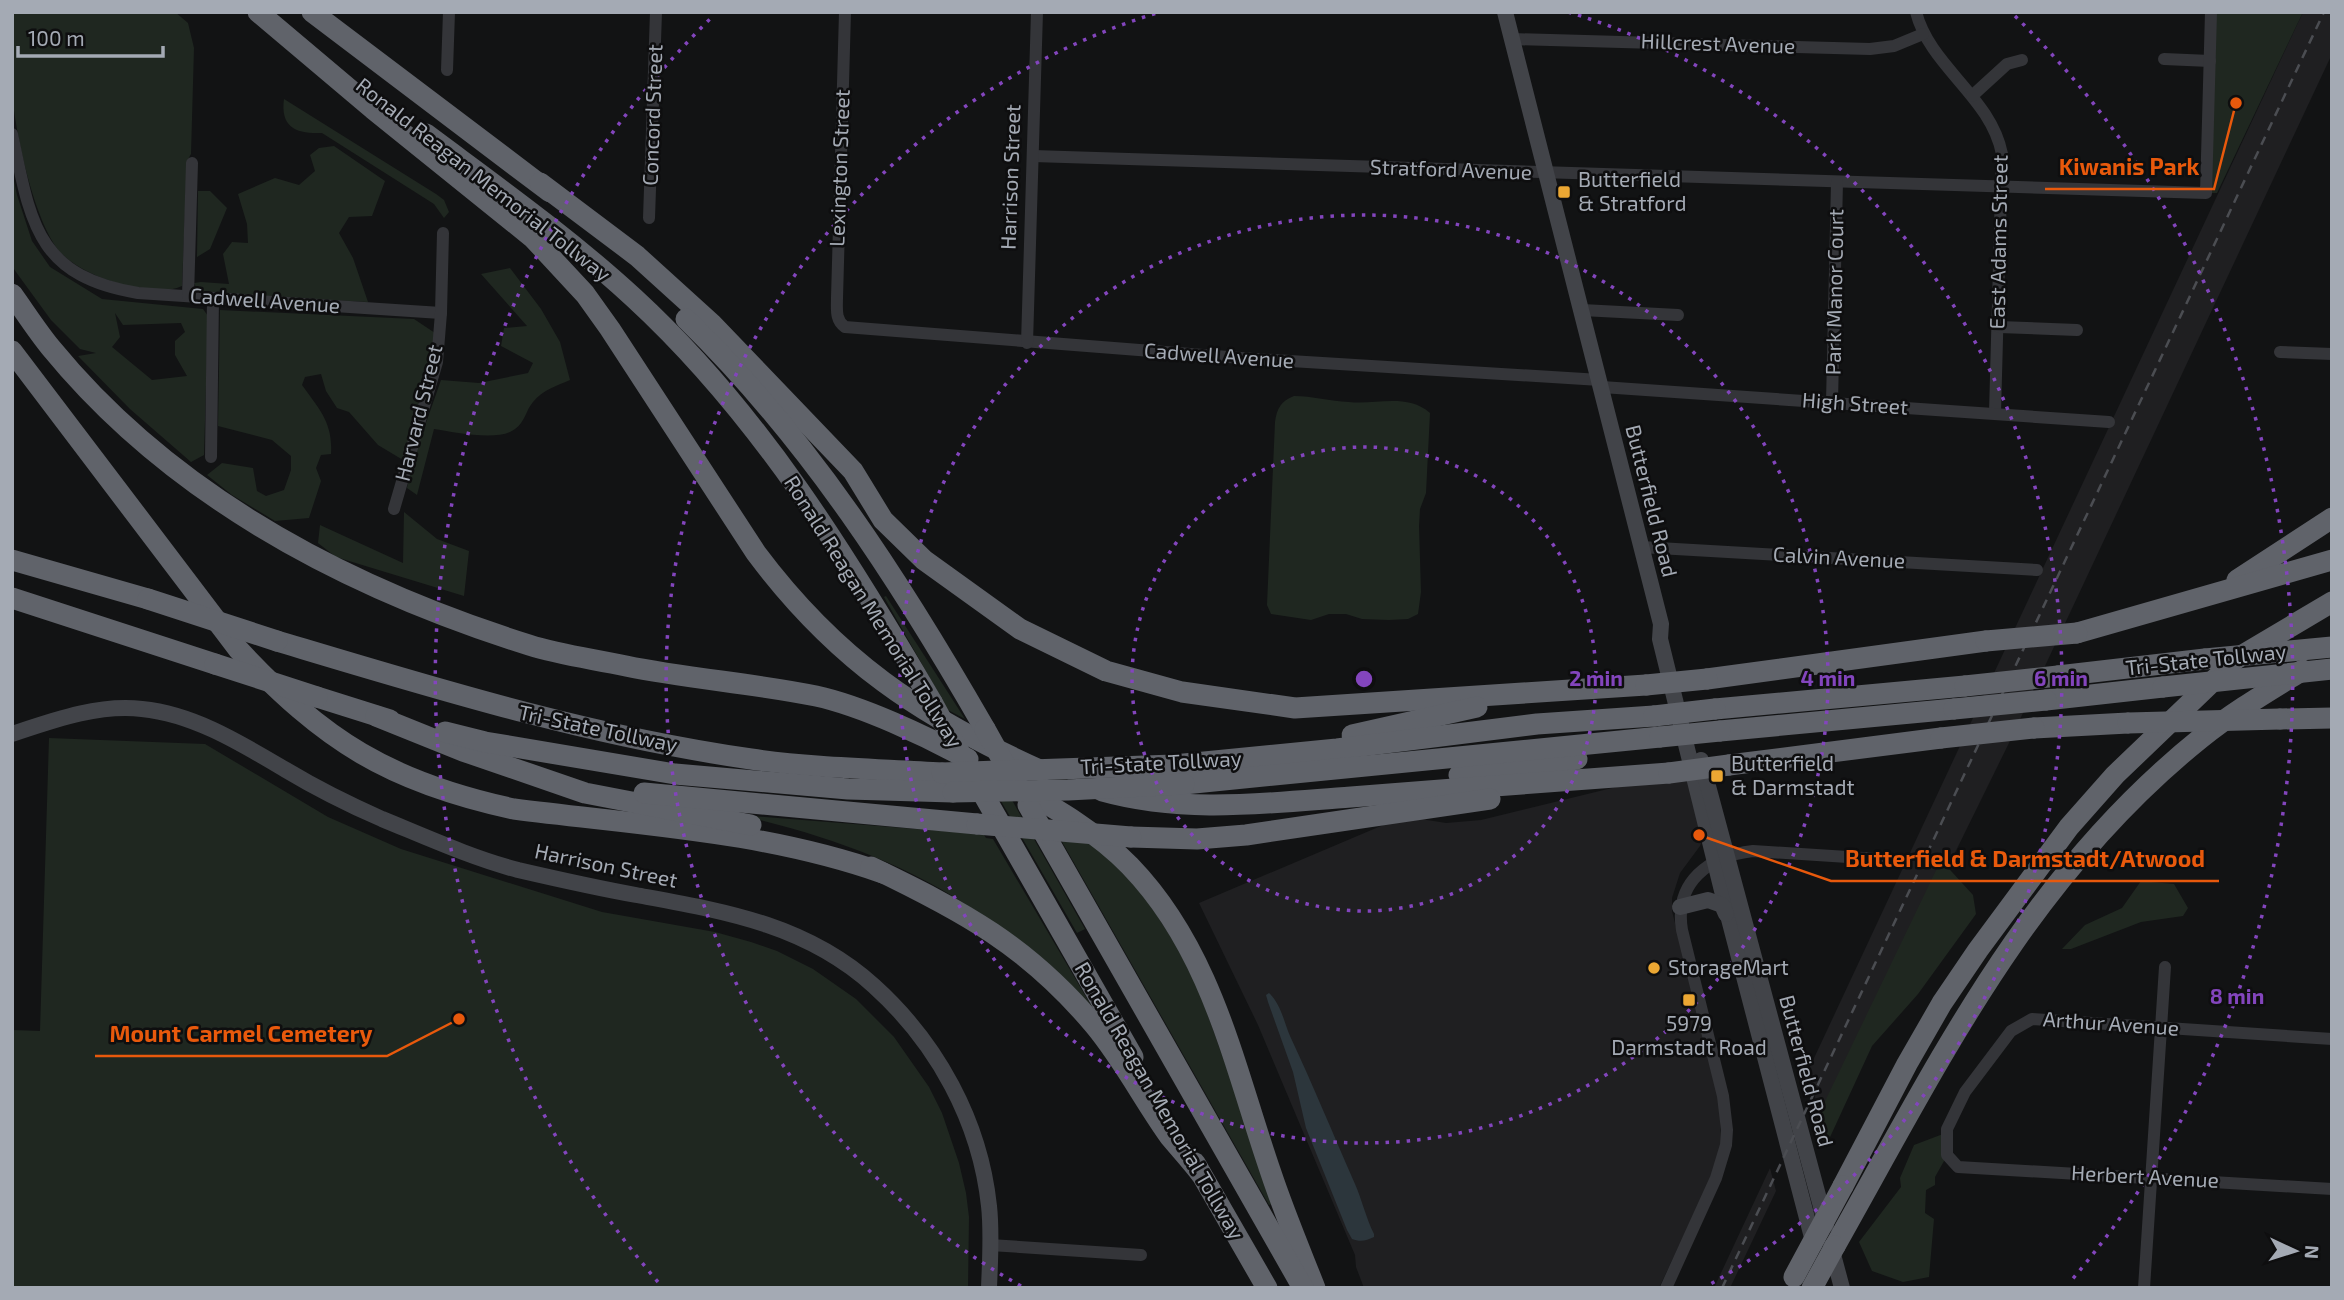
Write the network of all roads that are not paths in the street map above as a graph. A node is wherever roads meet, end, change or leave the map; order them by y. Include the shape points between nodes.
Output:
1 (260, 12) edge
2 (313, 12) edge
3 (449, 12) edge
4 (656, 12) edge
5 (845, 12) edge
6 (1037, 12) edge
7 (1505, 12) edge
8 (1916, 12) edge
9 (2211, 12) edge
10 (1923, 34) junction
11 (1512, 39) junction
12 (2164, 59) dead end
13 (2022, 60) dead end
14 (2210, 61) junction
15 (447, 70) dead end
16 (1972, 96) junction
17 (12, 134) edge
18 (1033, 156) junction
19 (192, 163) dead end
20 (1546, 173) junction
21 (1837, 182) junction
22 (540, 183) junction
23 (2003, 187) junction
24 (649, 218) dead end
25 (443, 233) dead end
26 (12, 294) edge
27 (188, 296) junction
28 (213, 298) junction
29 (1582, 310) junction
30 (441, 313) junction
31 (1678, 315) dead end
32 (839, 323) joint
33 (1999, 327) junction
34 (2077, 330) dead end
35 (1027, 343) junction
36 (12, 351) edge
37 (2280, 352) dead end
38 (2332, 354) edge
39 (1601, 384) junction
40 (1832, 402) junction
41 (1995, 413) junction
42 (2109, 422) dead end
43 (211, 457) dead end
44 (394, 509) dead end
45 (2332, 518) edge
46 (1641, 547) junction
47 (12, 560) edge
48 (2332, 560) edge
49 (2037, 570) dead end
50 (2219, 592) junction
51 (12, 598) edge
52 (2328, 602) edge
53 (2332, 647) edge
54 (2332, 653) edge
55 (2332, 669) edge
56 (1541, 693) junction
57 (376, 716) junction
58 (2332, 718) edge
59 (12, 734) edge
60 (1661, 743) junction
61 (1273, 756) junction
62 (508, 768) junction
63 (1669, 773) junction
64 (1179, 774) junction
65 (1284, 801) junction
66 (1721, 858) junction
67 (1894, 860) dead end
68 (883, 873) junction
69 (1680, 906) junction
70 (1729, 919) junction
71 (2165, 967) dead end
72 (2161, 1027) junction
73 (2332, 1039) edge
74 (1958, 1167) joint
75 (1201, 1174) junction
76 (2150, 1177) junction
77 (2332, 1189) edge
78 (990, 1245) junction
79 (1142, 1255) dead end
80 (1798, 1284) edge
81 (989, 1288) edge
82 (1267, 1288) edge
83 (1303, 1288) edge
84 (1315, 1288) edge
85 (1666, 1288) edge
86 (1825, 1288) edge
87 (1842, 1288) edge
88 (2144, 1288) edge

1 - 65 highway via 557,262 610,329 778,583 834,642 875,676 923,711 974,739 1050,775 1098,790 1178,805
1 - 75 highway, Ronald Reagan Memorial Tollway, bridge via 589,258 675,339 754,429 824,524 932,702
2 - 22 highway, Ronald Reagan Memorial Tollway
3 - 15 street
4 - 24 street, Concord Street
5 - 32 street, Lexington Street
6 - 18 street, Harrison Street
7 - 11 main road, Butterfield Road
8 - 10 street, East Adams Street
9 - 14 street
10 - 11 street, Hillcrest Avenue via 1894,46 1870,49
10 - 16 street, East Adams Street
11 - 20 main road, Butterfield Road
12 - 14 street
13 - 16 street via 2007,65
14 - 23 street, Stratford Avenue via 2206,193
16 - 23 street, East Adams Street via 2000,142
17 - 27 street, Cadwell Avenue via 29,208 48,248 62,264 110,288
18 - 20 street, Stratford Avenue
18 - 35 street, Harrison Street
19 - 27 street
20 - 21 street, Stratford Avenue
20 - 29 main road, Butterfield Road
21 - 23 street, Stratford Avenue
21 - 40 street, Park Manor Court
22 - 56 highway via 637,256 712,324 853,471 883,520 924,559 1020,629 1106,671 1182,692 1295,708
22 - 83 highway, Ronald Reagan Memorial Tollway, bridge via 698,330 801,447 881,555
23 - 33 street, East Adams Street
25 - 30 street, Harvard Street
26 - 84 highway via 51,348 170,464 235,512 357,579 532,646 642,669 819,696 852,706 943,745 1056,809 1111,849 1173,920 1208,988
27 - 28 street, Cadwell Avenue
28 - 30 street, Cadwell Avenue
28 - 43 street
29 - 31 street
29 - 39 main road, Butterfield Road
30 - 44 street, Harvard Street via 437,362
32 - 35 street, Cadwell Avenue via 853,329
33 - 34 street
33 - 41 street, East Adams Street
35 - 39 street, Cadwell Avenue
36 - 68 highway via 238,649 307,716 354,751 402,776 473,800 763,841
37 - 38 street
39 - 40 street, High Street
39 - 46 main road, Butterfield Road
40 - 41 street, High Street
41 - 42 street, High Street
45 - 50 highway
46 - 49 street, Calvin Avenue
46 - 66 main road, Butterfield Road via 1668,636
47 - 64 highway, Tri-State Tollway, bridge via 472,700 622,736 752,760 942,773
48 - 50 highway
50 - 56 highway, bridge via 2077,633 1707,679
51 - 57 highway, Tri-State Tollway, bridge
52 - 80 highway, bridge via 2236,659 2115,775 2069,827 1942,1003 1843,1186
53 - 61 highway, Tri-State Tollway, bridge via 1537,724
54 - 80 highway, bridge via 2204,736 2098,835 2040,905 1984,985 1851,1218
55 - 60 highway, Tri-State Tollway, bridge via 1790,724
56 - 61 highway
57 - 62 highway
57 - 64 highway, Tri-State Tollway, bridge via 485,742 675,774 848,789 1068,790
58 - 63 highway, bridge via 2034,728
59 - 78 main road, Harrison Street via 88,712 142,709 169,714 202,725 369,813 441,843 513,868 750,918 816,945 872,984 941,1065 967,1117 983,1168
60 - 64 highway, Tri-State Tollway
60 - 65 highway
61 - 64 highway, Tri-State Tollway
62 - 63 highway, bridge via 572,782 740,804 1197,839
62 - 68 highway via 585,793 768,829 832,849
63 - 65 highway
66 - 67 street via 1753,851
66 - 69 street via 1689,885
66 - 70 main road, Butterfield Road
66 - 87 main road, Butterfield Road
68 - 75 highway via 974,919 1056,983 1116,1053 1169,1135
69 - 70 main road via 1708,900 1722,905
69 - 85 street via 1727,1130 1716,1178
70 - 86 main road, Butterfield Road
71 - 72 street
72 - 73 street, Arthur Avenue
72 - 74 street, Arthur Avenue via 2032,1019 2011,1031 1965,1092 1947,1129 1947,1154
72 - 76 street
74 - 76 street, Herbert Avenue
75 - 82 highway, Ronald Reagan Memorial Tollway
76 - 77 street, Herbert Avenue
76 - 88 street
78 - 79 street
78 - 81 main road, Harrison Street

